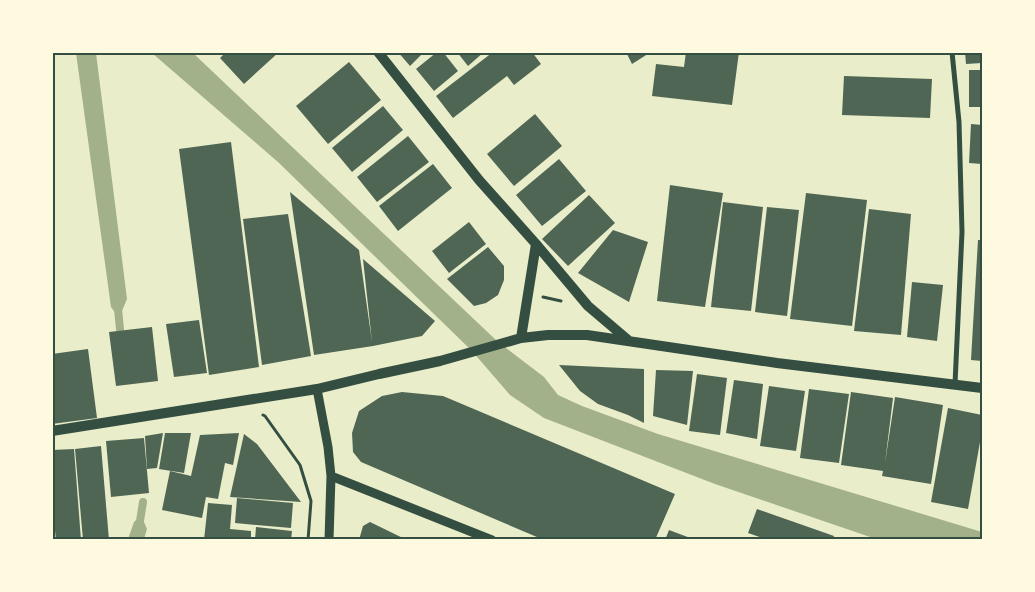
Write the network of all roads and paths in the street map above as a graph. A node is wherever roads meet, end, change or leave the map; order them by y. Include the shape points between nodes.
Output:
1 (378, 52) edge
2 (952, 52) edge
3 (536, 244) junction
4 (521, 338) junction
5 (629, 341) junction
6 (955, 384) junction
7 (982, 388) edge
8 (317, 389) junction
9 (257, 414) dead end
10 (52, 431) edge
11 (331, 476) junction
12 (308, 540) edge
13 (329, 540) edge
14 (492, 540) edge

1 - 3 main road via 479,180
2 - 6 street via 959,122 962,232
3 - 4 main road
3 - 5 main road via 588,306
4 - 5 main road via 586,335
4 - 8 main road via 440,361
5 - 6 main road via 776,363
6 - 7 main road
8 - 10 main road
8 - 11 street
9 - 12 path via 265,416 300,465 311,501
11 - 13 street
11 - 14 street

